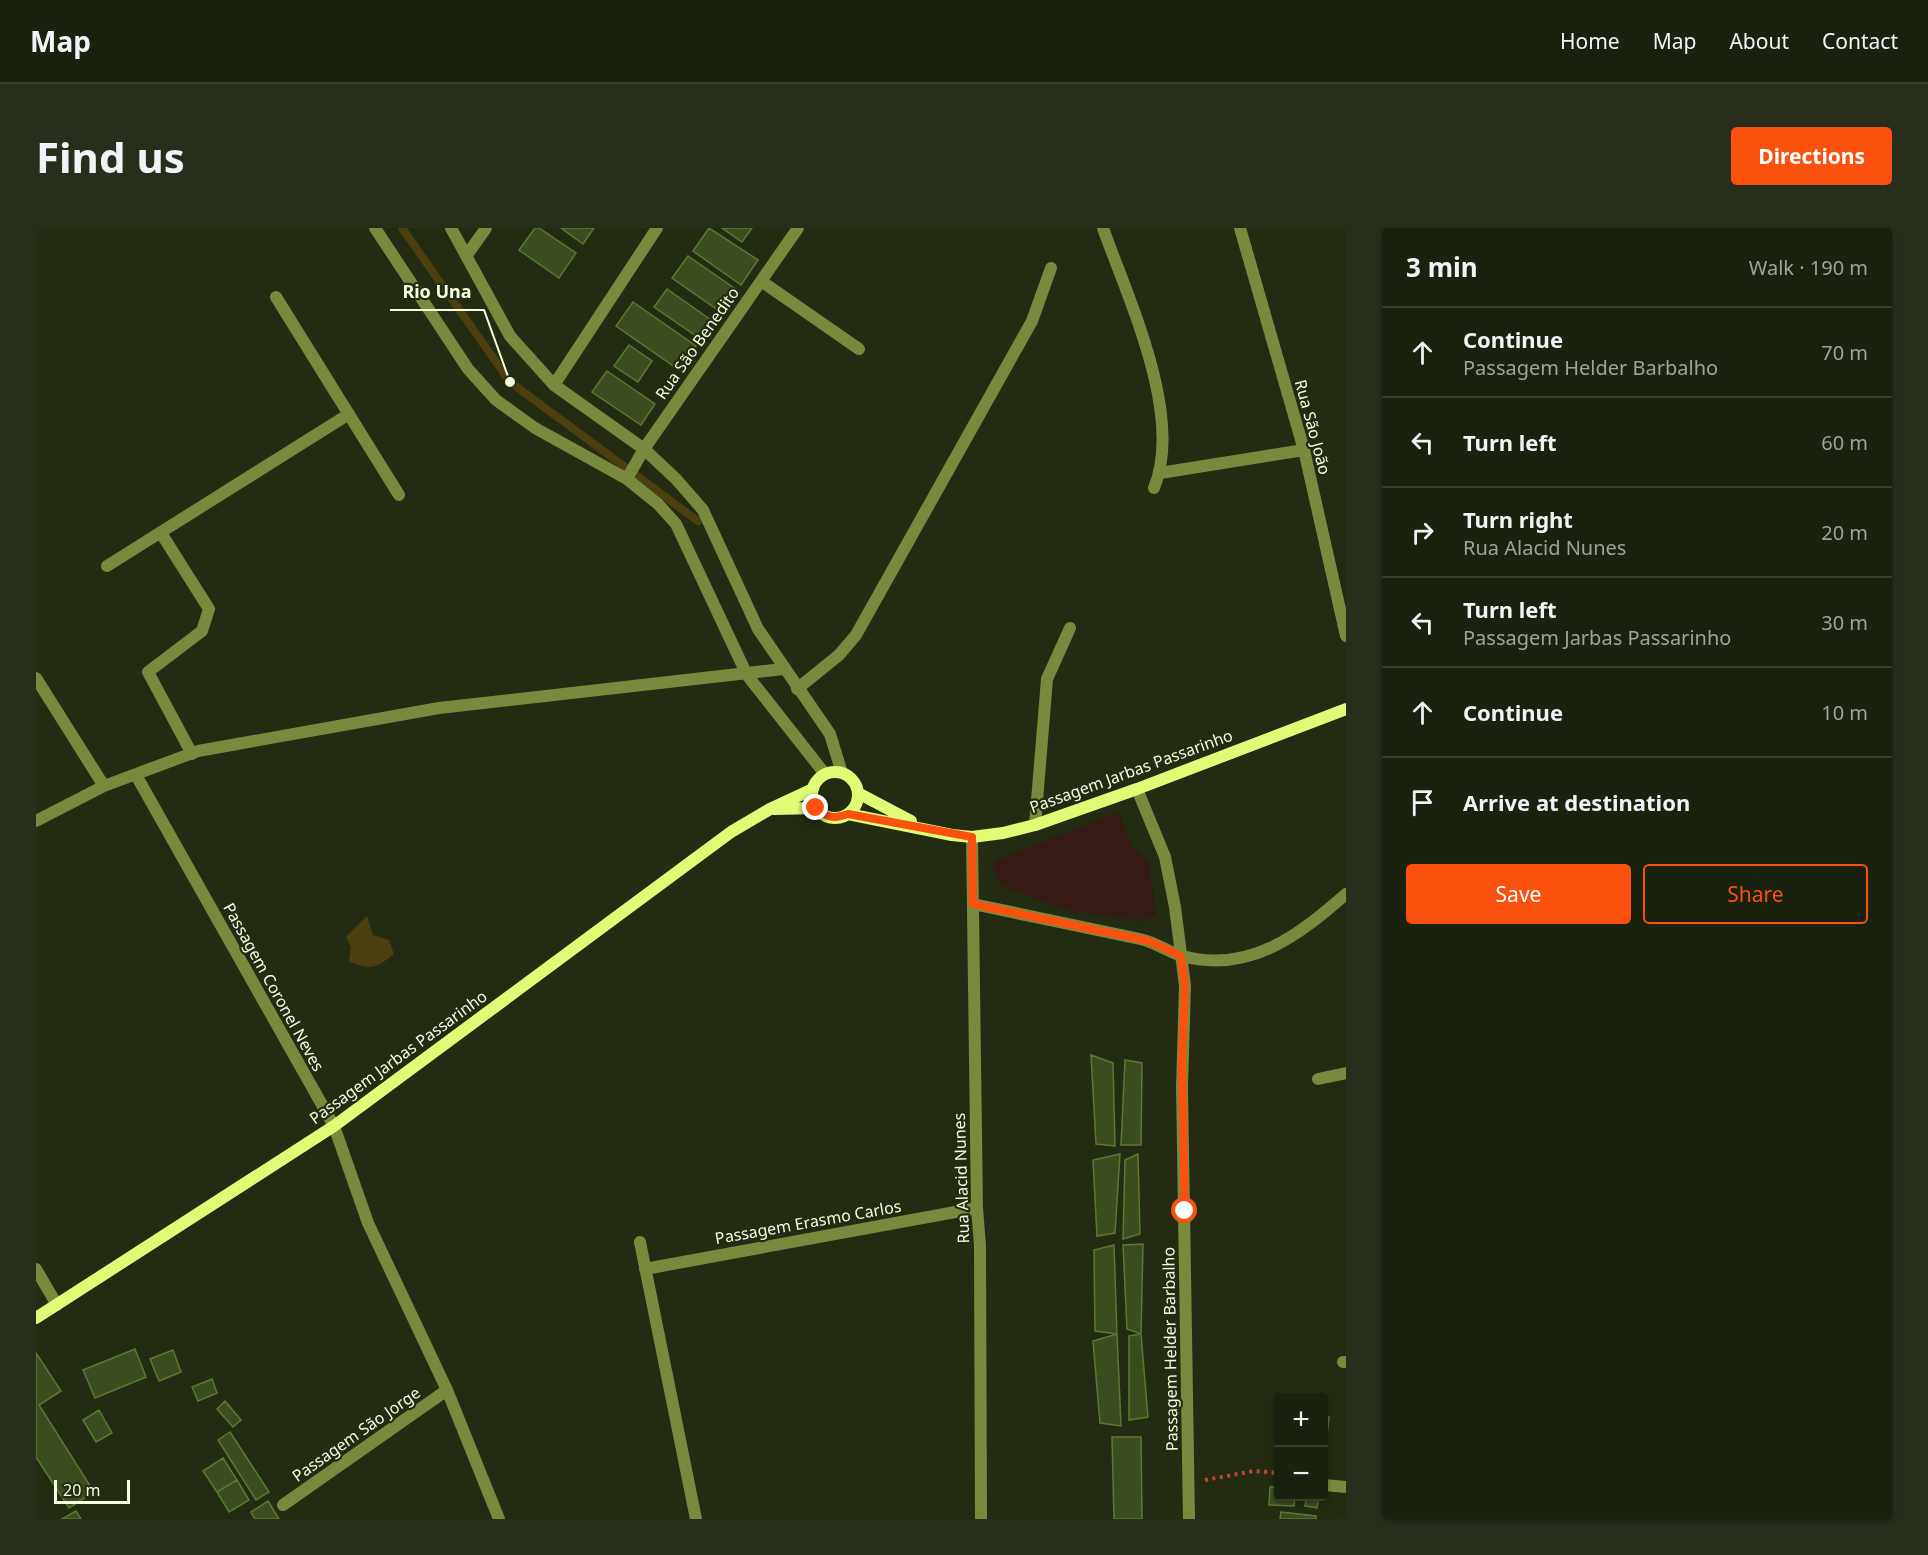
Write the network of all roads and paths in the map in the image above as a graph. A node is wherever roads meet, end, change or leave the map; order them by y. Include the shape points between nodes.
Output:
1 (375, 228) edge
2 (451, 228) edge
3 (486, 228) edge
4 (657, 228) edge
5 (798, 228) edge
6 (1103, 228) edge
7 (1240, 228) edge
8 (467, 255) junction
9 (1051, 268) dead end
10 (761, 281) junction
11 (276, 297) dead end
12 (858, 349) dead end
13 (554, 385) junction
14 (349, 414) junction
15 (644, 449) junction
16 (1304, 450) junction
17 (1160, 473) junction
18 (628, 477) junction
19 (1154, 488) dead end
20 (399, 495) dead end
21 (160, 533) junction
22 (107, 566) dead end
23 (1070, 628) dead end
24 (1346, 636) edge
25 (783, 669) junction
26 (747, 675) junction
27 (36, 678) edge
28 (797, 689) junction
29 (1346, 709) edge
30 (192, 754) junction
31 (842, 773) junction
32 (825, 774) junction
33 (136, 775) junction
34 (104, 786) junction
35 (813, 789) junction
36 (1137, 789) junction
37 (858, 793) junction
38 (816, 808) junction
39 (770, 809) junction
40 (848, 814) junction
41 (36, 821) edge
42 (1035, 825) junction
43 (922, 827) junction
44 (972, 837) junction
45 (1346, 894) edge
46 (973, 904) junction
47 (1181, 956) junction
48 (1346, 1073) edge
49 (1318, 1079) dead end
50 (333, 1126) junction
51 (977, 1208) junction
52 (640, 1242) dead end
53 (36, 1269) edge
54 (645, 1269) junction
55 (57, 1305) junction
56 (36, 1318) edge
57 (447, 1390) junction
58 (1274, 1473) edge
59 (1189, 1484) junction
60 (1328, 1485) edge
61 (1346, 1487) edge
62 (283, 1505) dead end
63 (499, 1519) edge
64 (696, 1519) edge
65 (981, 1519) edge
66 (1189, 1519) edge

1 - 18 street via 468,369 496,400 535,428
2 - 8 street
3 - 8 street
4 - 13 street
5 - 10 street, Rua São Benedito
6 - 17 street via 1157,380 1162,441
7 - 16 street, Rua São João
8 - 13 street via 510,336
9 - 28 street via 1032,321 856,635 839,655
10 - 12 street
10 - 15 street, Rua São Benedito
11 - 14 street
13 - 15 street
14 - 20 street
14 - 21 street
15 - 18 street, Rua São Benedito
15 - 25 street via 703,510 758,629
16 - 17 street
16 - 24 street, Rua São João
17 - 19 street
18 - 26 street via 676,524
21 - 22 street
21 - 30 street via 208,609 202,631 148,672
23 - 42 street via 1047,679
25 - 26 street
25 - 28 street
26 - 30 street via 439,708
26 - 32 street
27 - 34 street
28 - 31 street via 830,734
29 - 36 main road, Passagem Jarbas Passarinho
30 - 33 street
31 - 32 main road
31 - 37 main road via 855,784
32 - 35 main road
33 - 34 street
33 - 50 street, Passagem Coronel Neves
34 - 41 street
35 - 38 main road
35 - 39 main road, Passagem Jarbas Passarinho
36 - 42 main road, Passagem Jarbas Passarinho
36 - 47 street, Passagem Helder Barbalho via 1165,857
37 - 40 main road via 856,805
37 - 43 main road, Passagem Jarbas Passarinho
38 - 39 main road
38 - 40 main road via 825,816 837,818
39 - 50 main road, Passagem Jarbas Passarinho via 707,850
40 - 43 main road, Passagem Jarbas Passarinho
42 - 44 main road, Passagem Jarbas Passarinho
43 - 44 main road, Passagem Jarbas Passarinho
44 - 46 street, Rua Alacid Nunes
45 - 47 street via 1305,929 1247,957 1214,961
46 - 47 street via 1149,941
46 - 51 street, Rua Alacid Nunes
47 - 59 street, Passagem Helder Barbalho via 1185,986 1182,1069
48 - 49 street
50 - 55 main road, Passagem Jarbas Passarinho
50 - 57 street, Passagem Coronel Neves via 368,1223
51 - 54 street, Passagem Erasmo Carlos
51 - 65 street, Rua Alacid Nunes
52 - 54 street
53 - 55 street
54 - 64 street
55 - 56 main road, Passagem Jarbas Passarinho
57 - 62 street, Passagem São Jorge
57 - 63 street, Passagem Coronel Neves
58 - 59 path via 1254,1471
59 - 66 street, Passagem Helder Barbalho
60 - 61 street

